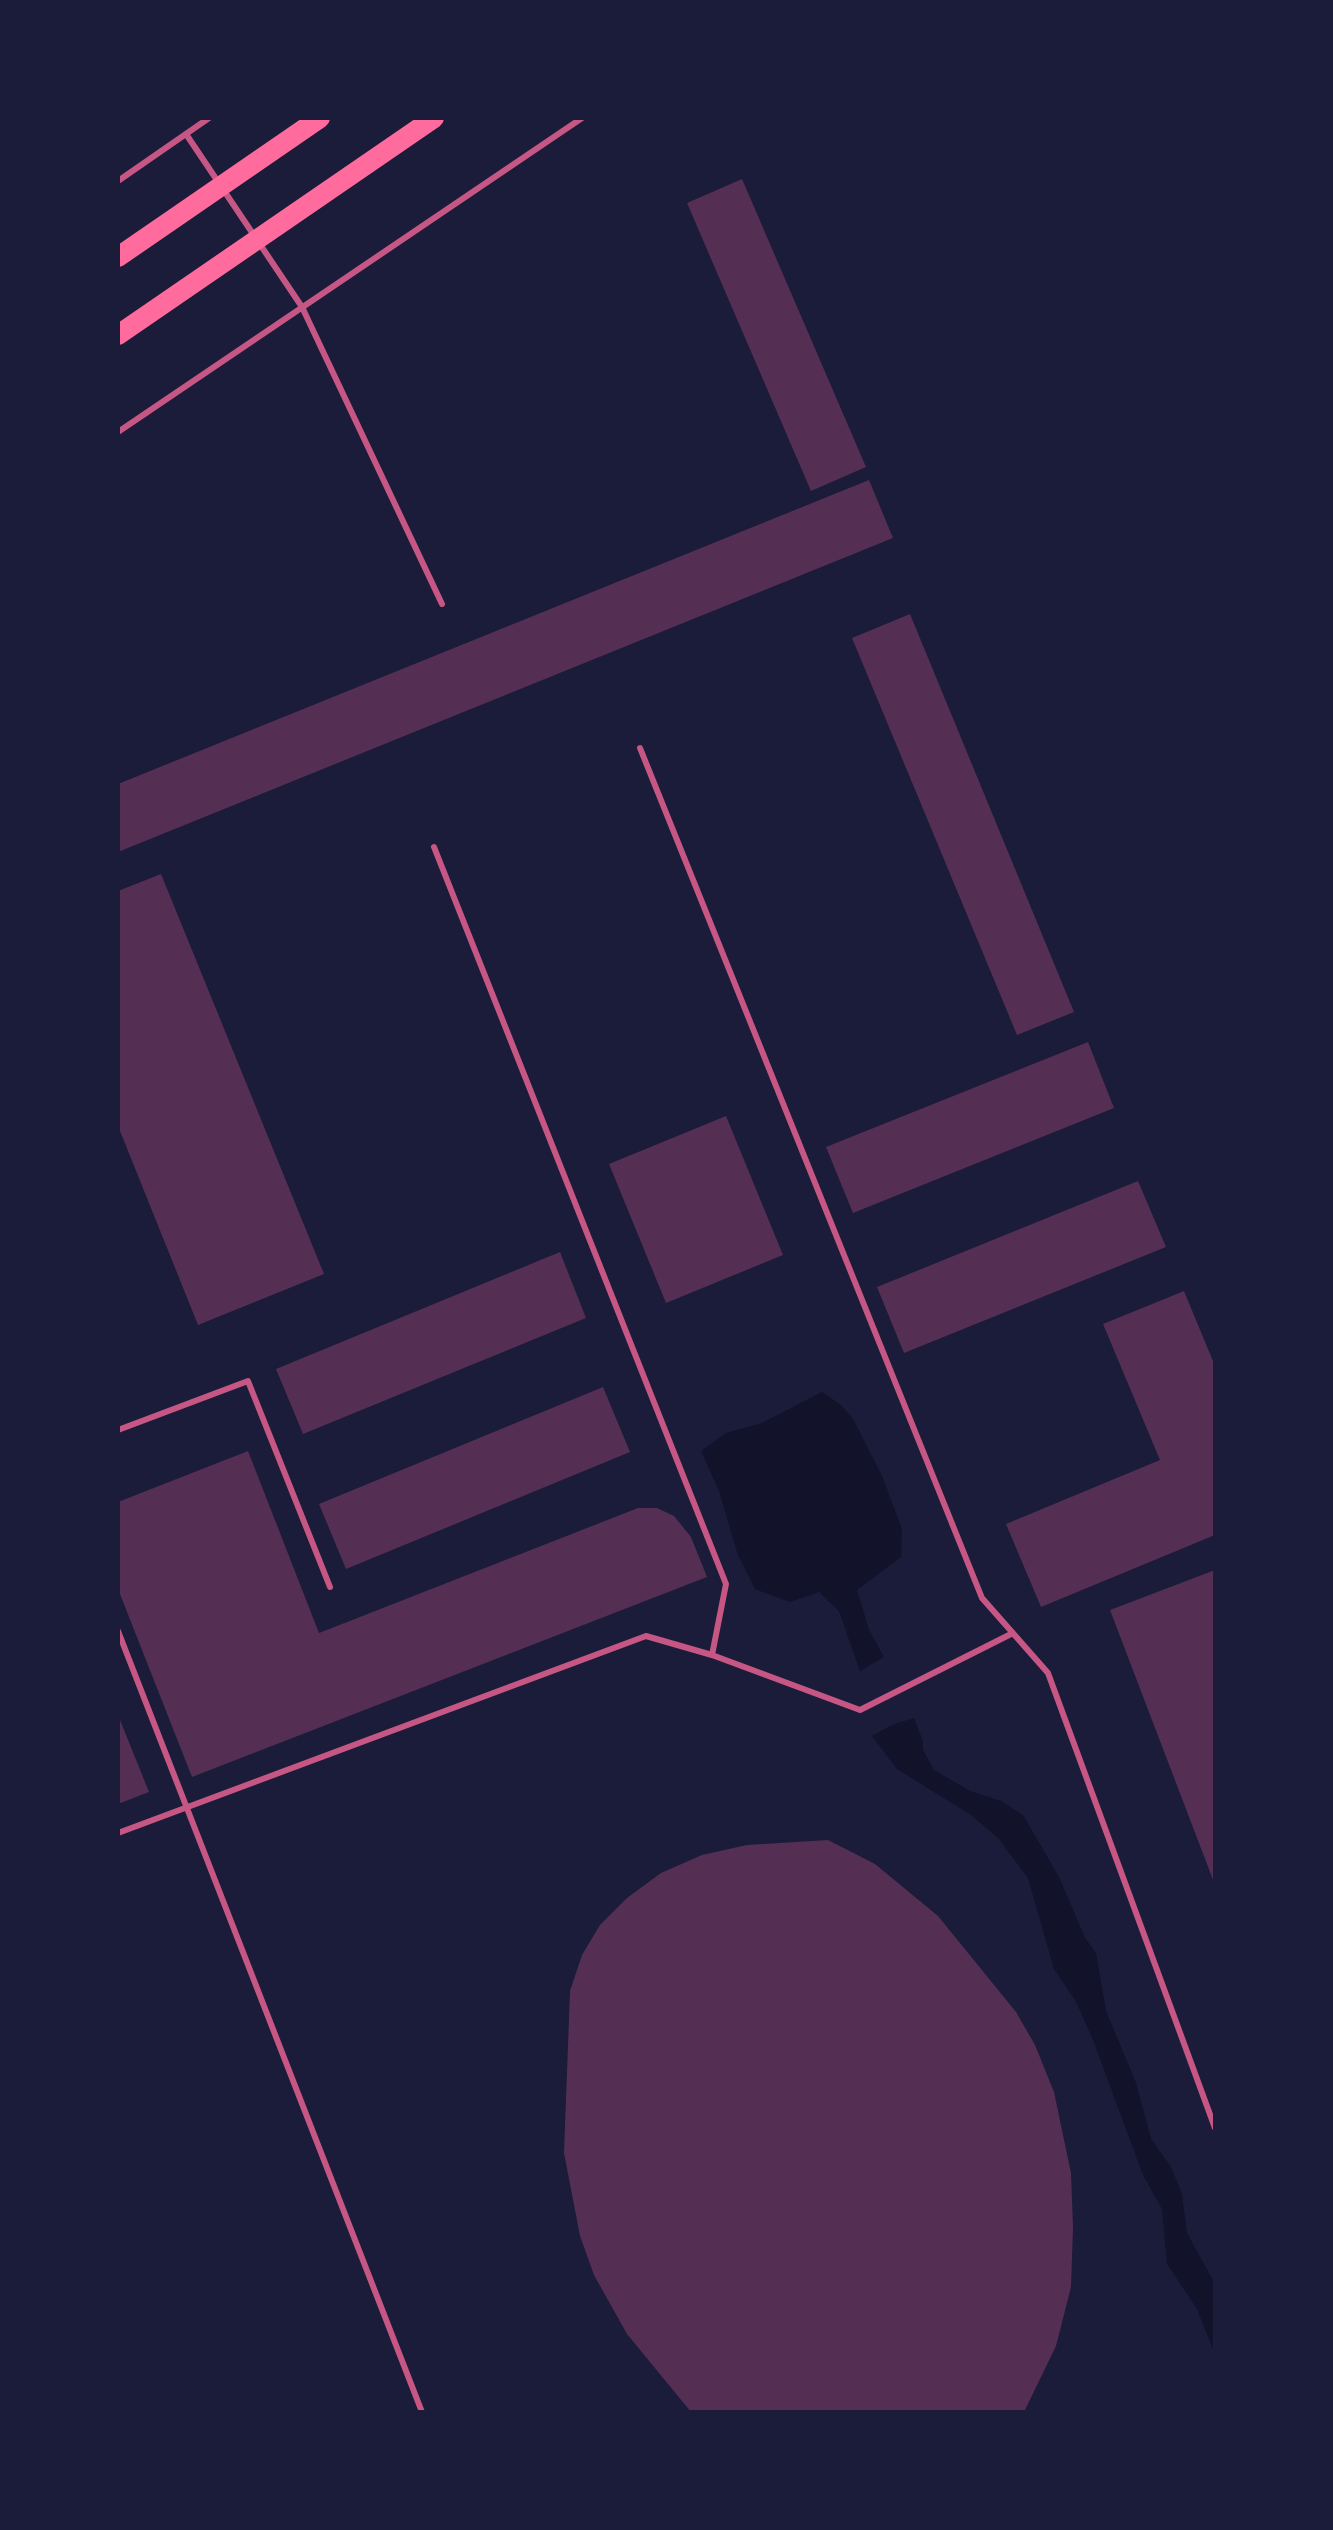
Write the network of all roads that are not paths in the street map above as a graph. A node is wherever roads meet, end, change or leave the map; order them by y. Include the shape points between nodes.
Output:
1 (209, 118) edge
2 (320, 118) edge
3 (434, 118) edge
4 (582, 118) edge
5 (186, 134) junction
6 (118, 181) edge
7 (221, 186) junction
8 (259, 238) junction
9 (118, 257) edge
10 (302, 307) junction
11 (118, 335) edge
12 (118, 432) edge
13 (442, 604) dead end
14 (640, 748) dead end
15 (434, 847) dead end
16 (118, 1430) edge
17 (330, 1587) dead end
18 (118, 1631) edge
19 (1013, 1633) junction
20 (712, 1655) junction
21 (187, 1808) junction
22 (118, 1833) edge
23 (1215, 2128) edge
24 (422, 2412) edge

1 - 5 lane
2 - 7 main road
3 - 8 main road
4 - 10 lane
5 - 6 lane
5 - 7 lane
7 - 8 lane
7 - 9 main road
8 - 10 lane
8 - 11 main road
10 - 12 lane
10 - 13 lane
14 - 19 lane via 982,1598
15 - 20 lane via 726,1584
16 - 17 lane via 248,1381
18 - 21 lane
19 - 20 lane via 860,1710
19 - 23 lane via 1048,1673
20 - 21 lane via 646,1636
21 - 22 lane
21 - 24 lane

